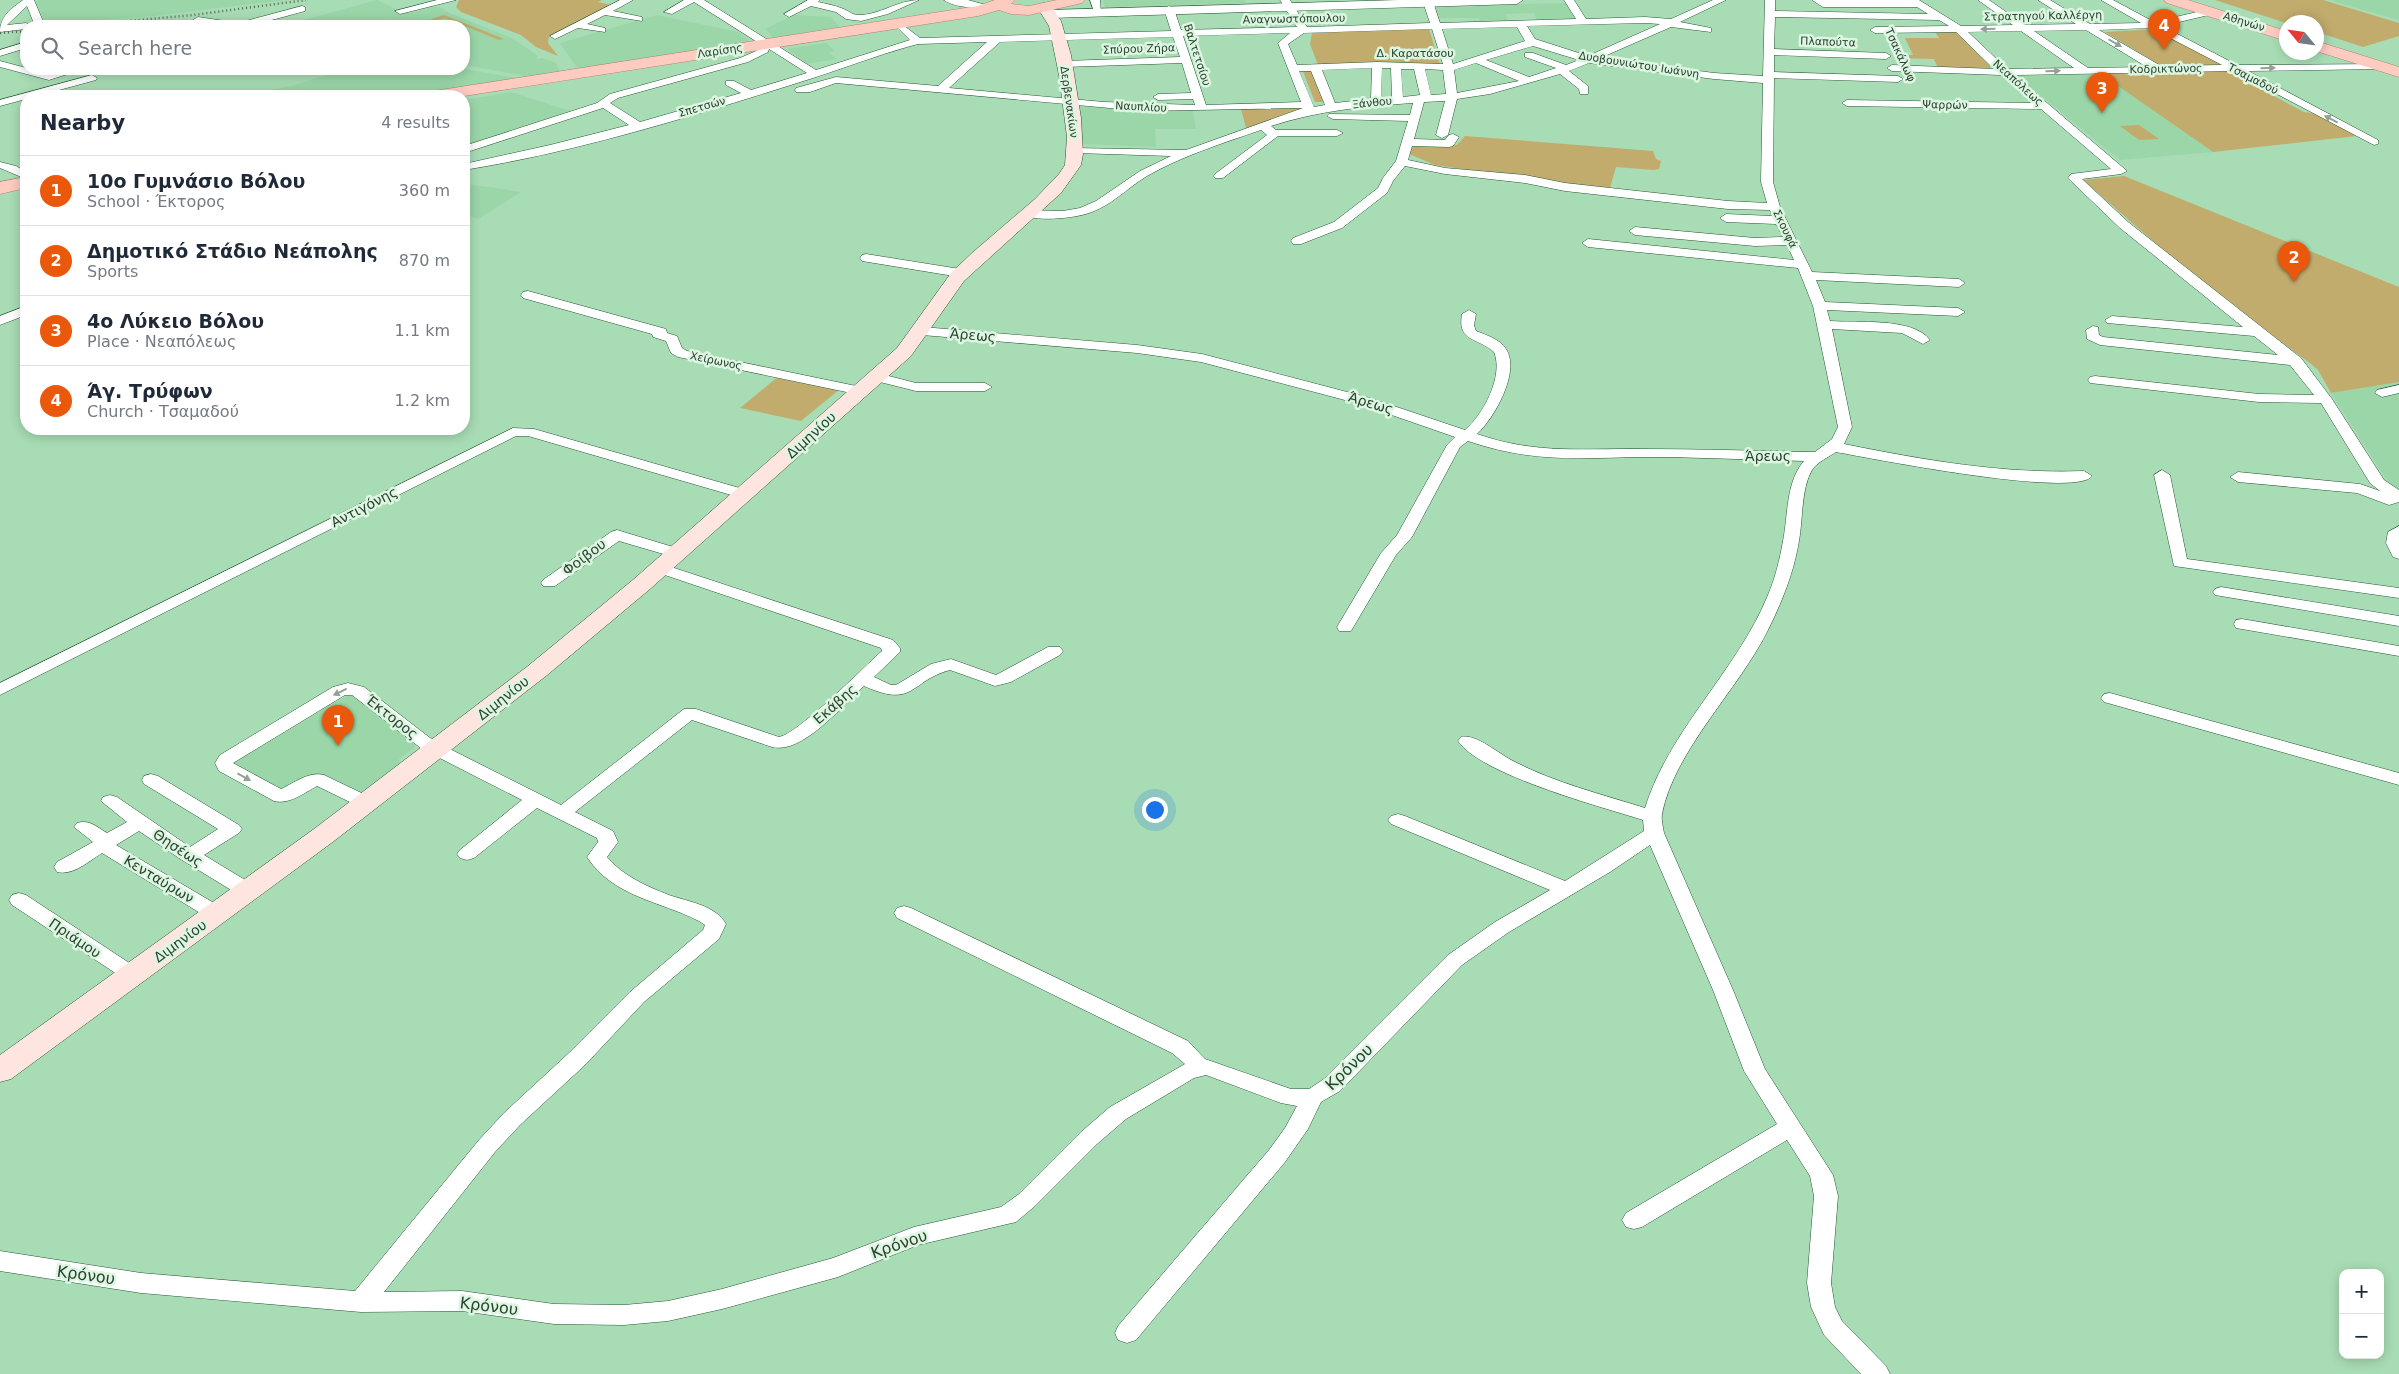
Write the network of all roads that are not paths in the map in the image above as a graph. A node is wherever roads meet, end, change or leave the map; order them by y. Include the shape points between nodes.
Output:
1 (29, 0) edge
2 (451, 0) edge
3 (628, 0) edge
4 (697, 0) edge
5 (914, 0) edge
6 (949, 0) edge
7 (1077, 0) edge
8 (1084, 0) edge
9 (1517, 0) edge
10 (1569, 0) edge
11 (1721, 0) edge
12 (1770, 0) edge
13 (1816, 0) edge
14 (1983, 0) edge
15 (2043, 0) edge
16 (2106, 0) edge
17 (2172, 0) edge
18 (2188, 0) edge
19 (813, 1) edge
20 (1003, 1) edge
21 (1468, 1) edge
22 (1378, 2) edge
23 (1428, 2) junction
24 (1915, 2) edge
25 (1286, 3) edge
26 (981, 5) junction
27 (1097, 6) edge
28 (401, 8) dead end
29 (302, 9) dead end
30 (1047, 9) edge
31 (1169, 9) junction
32 (1025, 11) junction
33 (604, 12) junction
34 (668, 12) dead end
35 (2210, 12) junction
36 (965, 13) junction
37 (789, 14) dead end
38 (1770, 14) junction
39 (1868, 16) junction
40 (1943, 17) junction
41 (638, 19) dead end
42 (33, 20) edge
43 (261, 20) edge
44 (1583, 22) junction
45 (1669, 23) junction
46 (576, 24) junction
47 (1521, 24) junction
48 (2152, 25) junction
49 (1435, 26) junction
50 (20, 27) edge
51 (903, 28) junction
52 (2025, 28) junction
53 (2088, 28) junction
54 (0, 29) edge
55 (2279, 29) edge
56 (601, 30) dead end
57 (1707, 30) dead end
58 (1960, 30) junction
59 (1303, 31) junction
60 (1279, 32) junction
61 (1177, 33) junction
62 (2279, 34) edge
63 (555, 36) dead end
64 (1059, 37) junction
65 (998, 38) junction
66 (1878, 38) junction
67 (918, 42) junction
68 (1534, 42) junction
69 (1283, 43) junction
70 (2324, 43) edge
71 (20, 47) edge
72 (767, 48) junction
73 (2324, 48) edge
74 (1091, 49) junction
75 (1770, 52) junction
76 (0, 53) edge
77 (1529, 55) dead end
78 (1886, 56) junction
79 (1586, 59) junction
80 (1186, 60) junction
81 (1477, 60) junction
82 (0, 64) edge
83 (1064, 64) junction
84 (1377, 65) junction
85 (1396, 66) junction
86 (1419, 66) junction
87 (2380, 66) junction
88 (2399, 66) edge
89 (1315, 67) junction
90 (1448, 67) junction
91 (1293, 68) junction
92 (1892, 68) junction
93 (2233, 68) junction
94 (20, 69) edge
95 (1563, 69) junction
96 (2160, 70) junction
97 (2086, 71) junction
98 (2004, 72) junction
99 (2399, 72) edge
100 (814, 74) junction
101 (42, 75) edge
102 (57, 75) edge
103 (50, 77) junction
104 (92, 78) dead end
105 (1770, 78) junction
106 (1529, 81) junction
107 (730, 83) dead end
108 (25, 84) dead end
109 (53, 90) edge
110 (800, 90) dead end
111 (940, 90) junction
112 (470, 91) edge
113 (1584, 92) dead end
114 (1904, 92) junction
115 (750, 93) junction
116 (470, 96) edge
117 (1198, 96) junction
118 (1452, 96) junction
119 (1423, 98) junction
120 (20, 99) edge
121 (1398, 100) junction
122 (1070, 102) junction
123 (1376, 102) junction
124 (0, 103) edge
125 (1846, 103) dead end
126 (602, 104) junction
127 (1330, 104) junction
128 (1342, 106) junction
129 (2043, 106) junction
130 (1309, 108) junction
131 (1202, 109) junction
132 (1295, 115) junction
133 (1415, 118) junction
134 (1237, 120) junction
135 (639, 126) junction
136 (1262, 126) junction
137 (515, 132) junction
138 (1273, 133) junction
139 (1337, 133) dead end
140 (1408, 142) junction
141 (2374, 142) dead end
142 (470, 148) edge
143 (547, 150) junction
144 (1076, 150) junction
145 (1191, 153) junction
146 (1402, 162) junction
147 (0, 165) edge
148 (470, 167) edge
149 (20, 173) edge
150 (1219, 176) dead end
151 (20, 179) edge
152 (20, 180) edge
153 (0, 181) edge
154 (0, 188) edge
155 (1716, 197) dead end
156 (1772, 202) junction
157 (1028, 213) junction
158 (1726, 218) dead end
159 (1780, 220) junction
160 (1635, 231) dead end
161 (1297, 241) dead end
162 (1791, 241) junction
163 (1588, 243) dead end
164 (866, 258) dead end
165 (1806, 271) junction
166 (960, 273) junction
167 (1959, 283) dead end
168 (528, 294) dead end
169 (1846, 296) dead end
170 (1818, 300) junction
171 (1958, 312) dead end
172 (20, 313) edge
173 (1470, 314) dead end
174 (2112, 320) dead end
175 (0, 321) edge
176 (1825, 325) junction
177 (2093, 330) dead end
178 (922, 331) junction
179 (2258, 332) junction
180 (1923, 340) dead end
181 (2296, 362) junction
182 (2095, 380) dead end
183 (869, 384) junction
184 (985, 387) dead end
185 (2399, 389) edge
186 (2382, 393) dead end
187 (2325, 399) junction
188 (1467, 436) junction
189 (1827, 452) junction
190 (2162, 475) dead end
191 (2084, 476) dead end
192 (2238, 478) dead end
193 (745, 494) junction
194 (2399, 497) edge
195 (2399, 504) edge
196 (2399, 531) edge
197 (2399, 554) edge
198 (668, 561) junction
199 (549, 583) dead end
200 (2221, 592) dead end
201 (2399, 594) edge
202 (2399, 621) edge
203 (2242, 624) dead end
204 (1345, 627) dead end
205 (1054, 651) dead end
206 (2399, 651) edge
207 (864, 679) junction
208 (0, 690) edge
209 (2110, 698) dead end
210 (1467, 741) dead end
211 (437, 750) junction
212 (2399, 779) edge
213 (151, 780) dead end
214 (536, 799) junction
215 (110, 801) dead end
216 (367, 803) junction
217 (562, 813) junction
218 (1398, 820) dead end
219 (140, 822) junction
220 (1653, 824) junction
221 (84, 827) dead end
222 (104, 843) junction
223 (467, 854) dead end
224 (189, 856) junction
225 (64, 867) dead end
226 (1567, 889) junction
227 (248, 891) junction
228 (19, 900) dead end
229 (904, 913) dead end
230 (217, 914) junction
231 (132, 975) junction
232 (1199, 1067) junction
233 (0, 1070) edge
234 (1311, 1099) junction
235 (1792, 1128) junction
236 (1634, 1220) dead end
237 (0, 1261) edge
238 (361, 1302) junction
239 (1127, 1333) dead end
240 (1877, 1374) edge

1 - 42 street
1 - 54 street via 11,14
2 - 28 street
3 - 33 street
4 - 34 street
4 - 72 street
5 - 19 street via 869,17 849,17 840,10
6 - 26 street
7 - 30 main road
8 - 30 main road
9 - 21 street
10 - 44 street
11 - 45 street, Ξάνθου
12 - 38 street, Σκουφά
13 - 24 street via 1823,4
14 - 52 street
15 - 53 street
16 - 48 street, Τσαμαδού
17 - 35 main road, Αθηνών
18 - 55 main road, Αθηνών
19 - 37 street
20 - 26 street
20 - 32 main road via 1006,8
20 - 36 main road, Λαρίσης via 989,9
21 - 23 street
22 - 23 street
22 - 25 street
23 - 49 street
24 - 40 street, Νεαπόλεως
25 - 31 street
25 - 59 street
26 - 36 street
27 - 30 street
27 - 31 street
29 - 43 street
30 - 32 main road, Λαρίσης
30 - 64 main road, Δερβενακίων
31 - 61 street, Βαλτετσίου
32 - 51 main road, Λαρίσης
33 - 41 street
33 - 46 street
35 - 48 street, Στρατηγού Καλλέργη
35 - 62 main road, Αθηνών
36 - 72 main road, Λαρίσης
38 - 39 street
38 - 75 street, Σκουφά
39 - 40 street
39 - 66 street, Τσακάλωφ
40 - 58 street, Νεαπόλεως
44 - 45 street, Αναγνωστόπουλου via 1645,20
44 - 47 street, Αναγνωστόπουλου
45 - 57 street, Αναγνωστόπουλου
45 - 79 street, Ξάνθου
46 - 56 street
46 - 63 street
47 - 49 street, Αναγνωστόπουλου
47 - 68 street via 1527,38
48 - 53 street, Στρατηγού Καλλέργη
48 - 93 street, Τσαμαδού
49 - 59 street, Αναγνωστόπουλου
49 - 90 street
50 - 54 street
51 - 67 street
51 - 72 main road, Λαρίσης
52 - 53 street, Στρατηγού Καλλέργη
52 -> 58 street, Στρατηγού Καλλέργη
52 - 97 street
53 -> 96 street
58 - 66 street, Στρατηγού Καλλέργη
58 - 98 street, Νεαπόλεως
59 - 60 street, Αναγνωστόπουλου
59 - 69 street
60 - 61 street, Αναγνωστόπουλου
60 - 69 street
61 - 74 street, Αναγνωστόπουλου
61 - 80 street, Βαλτετσίου
64 - 65 street, Αναγνωστόπουλου
64 - 74 street, Αναγνωστόπουλου
64 - 83 main road, Δερβενακίων
65 - 67 street, Αναγνωστόπουλου
65 - 111 street
66 - 78 street, Τσακάλωφ
67 - 100 street, Σπετσών
68 - 79 street, Δυοβουνιώτου Ιωάννη
68 - 81 street, Δ. Καρατάσου
69 - 91 street
70 - 88 main road
71 - 76 street
72 - 100 street
72 - 112 main road, Λαρίσης
72 - 116 main road, Λαρίσης
72 - 126 street via 744,60 614,96
73 - 87 main road
74 - 80 street, Σπύρου Ζήρα
74 - 83 street, Σπύρου Ζήρα
75 - 78 street, Πλαπούτα
75 - 105 street, Σκουφά
77 - 95 street
78 - 92 street, Τσακάλωφ
79 - 95 street, Ξάνθου
79 - 105 street, Δυοβουνιώτου Ιωάννη via 1714,76
80 - 117 street, Βαλτετσίου
81 - 90 street, Δ. Καρατάσου
81 - 106 street
82 - 94 street
83 - 122 main road, Δερβενακίων
84 - 85 street, Δ. Καρατάσου
84 - 89 street, Δ. Καρατάσου
84 - 123 street
85 - 86 street, Δ. Καρατάσου
85 - 121 street
86 - 90 street, Δ. Καρατάσου
86 - 119 street
93 -> 87 street, Κοδρικτώνος
87 - 99 main road
89 - 91 street, Δ. Καρατάσου
89 - 127 street
90 - 118 street
91 - 130 street
92 - 98 street, Κοδρικτώνος
92 - 114 street, Τσακάλωφ
93 - 96 street, Κοδρικτώνος
141 -> 93 street, Τσαμαδού
95 - 106 street, Ξάνθου
95 - 113 street via 1575,84 1584,88
96 - 97 street, Κοδρικτώνος
98 -> 97 street, Κοδρικτώνος
98 - 129 street, Νεαπόλεως
100 - 115 street, Σπετσών
101 - 103 street
102 - 103 street
103 - 108 street
104 - 109 street
105 - 114 street, Δυοβουνιώτου Ιωάννη
105 - 156 street, Σκουφά via 1767,182
106 - 118 street, Ξάνθου
107 - 115 street
110 - 111 street, Ναυπλίου via 812,90 832,80
111 - 122 street, Ναυπλίου
114 - 125 street, Ψαρρών
114 - 129 street, Ψαρρών
115 - 135 street, Σπετσών
117 - 122 street, Ναυπλίου
117 - 131 street, Βαλτετσίου
118 - 119 street, Ξάνθου
118 - 140 street via 1450,143
119 - 121 street, Ξάνθου
119 - 133 street
120 - 124 street
121 - 123 street, Ξάνθου
122 - 131 street, Ναυπλίου
122 - 144 main road, Δερβενακίων
123 - 128 street, Ξάνθου
126 - 135 street
126 - 137 street
127 - 128 street, Ναυπλίου
127 - 130 street, Ναυπλίου
128 - 130 street, Ξάνθου
129 - 179 street, Νεαπόλεως via 2121,171 2074,178 2124,225
130 - 132 street, Ξάνθου
130 - 134 street, Ναυπλίου
131 - 134 street, Ναυπλίου
132 - 133 street
132 - 136 street, Ξάνθου
133 - 140 street
134 - 136 street, Ξάνθου
134 - 145 street, Ξάνθου
135 - 143 street, Σπετσών
136 - 138 street
137 - 142 street
137 - 143 street
138 - 139 street
138 - 150 street via 1272,137
140 - 146 street
143 - 148 street, Σπετσών
144 - 145 street
144 - 157 main road, Δερβενακίων via 1073,165 1064,179
145 - 157 street, Ξάνθου via 1135,178 1085,211
146 - 156 street via 1565,187 1728,205
146 - 161 street via 1383,190 1364,206 1330,230
147 - 149 street
151 - 153 main road
152 - 154 main road
155 - 156 street
156 - 159 street, Σκουφά
157 - 166 main road, Δερβενακίων
158 - 159 street
159 - 162 street, Σκουφά
160 - 162 street via 1755,242
162 - 165 street, Σκουφά
163 - 165 street
164 - 166 street
165 - 167 street
165 - 170 street, Σκουφά
166 - 178 main road, Διμηνίου via 944,292
168 - 183 street, Χείρωνος via 661,332 658,334 672,339 676,350 683,354
169 - 170 street
170 - 171 street
170 - 176 street, Σκουφά
172 - 175 street
173 - 188 street via 1467,325 1470,333 1498,349 1505,366 1486,412
174 - 179 street
176 - 180 street via 1903,329
176 - 189 street, Σκουφά via 1846,427 1840,442
177 - 181 street via 2092,336 2100,341
178 - 183 main road, Διμηνίου
178 - 188 street, Άρεως via 1187,355 1365,401
179 - 181 street
181 - 187 street
182 - 187 street via 2259,398
183 - 184 street, Χείρωνος
183 - 193 main road, Διμηνίου
185 - 186 street
187 - 194 street via 2378,483
188 - 189 street, Άρεως via 1504,448 1558,455
188 - 204 street via 1454,446 1404,537 1389,553
189 - 191 street, Άρεως via 2040,479
189 - 220 street, Σκουφά via 1810,463 1801,478 1791,543 1783,577 1770,610 1742,660 1671,765 1658,796
190 - 201 street via 2180,563
192 - 195 street via 2360,489
193 - 198 main road, Διμηνίου
193 - 208 street, Αντιγόνης via 529,432 513,432
196 - 197 street via 2394,536
198 - 199 street, Φοίβου via 616,534
198 - 207 street, Εκάβης via 887,644 891,652
198 - 211 main road, Διμηνίου via 544,666
200 - 202 street
203 - 206 street
205 - 207 street via 995,681 951,664 900,690 888,690
207 - 217 street, Εκάβης via 809,727 785,743 690,713
209 - 212 street
210 - 220 street via 1512,768
211 - 214 street, Έκτορος
211 - 216 main road, Διμηνίου
211 -> 216 street, Έκτορος via 364,694 348,688 237,752 224,763 281,797 317,778
213 - 224 street via 232,830
214 - 217 street, Έκτορος
214 - 223 street
215 - 219 street, Θησέως
216 - 227 main road, Διμηνίου
217 - 238 street, Έκτορος via 606,835 608,842 597,857 611,872 642,892 713,920 716,929 637,997 512,1119
218 - 226 street
219 - 222 street
219 - 224 street, Θησέως
220 - 226 street, Κρόνου
220 - 235 street via 1745,1050 1764,1088
221 - 222 street, Κενταύρων
222 - 225 street
222 - 230 street, Κενταύρων
224 - 227 street, Θησέως
226 - 234 street, Κρόνου via 1502,927 1455,960 1332,1085
227 - 230 main road, Διμηνίου
228 - 231 street, Πριάμου
229 - 232 street via 1180,1047
230 - 231 main road, Διμηνίου
231 - 233 main road, Διμηνίου
232 - 234 street, Κρόνου via 1207,1066 1288,1097
232 - 238 street, Κρόνου via 1177,1076 1118,1113 1008,1215 897,1242 838,1267 722,1299 624,1315 554,1314 462,1301
234 - 239 street via 1293,1136
235 - 236 street
235 - 240 street via 1815,1163 1825,1188 1819,1283 1824,1308 1833,1328
237 - 238 street, Κρόνου via 141,1283

